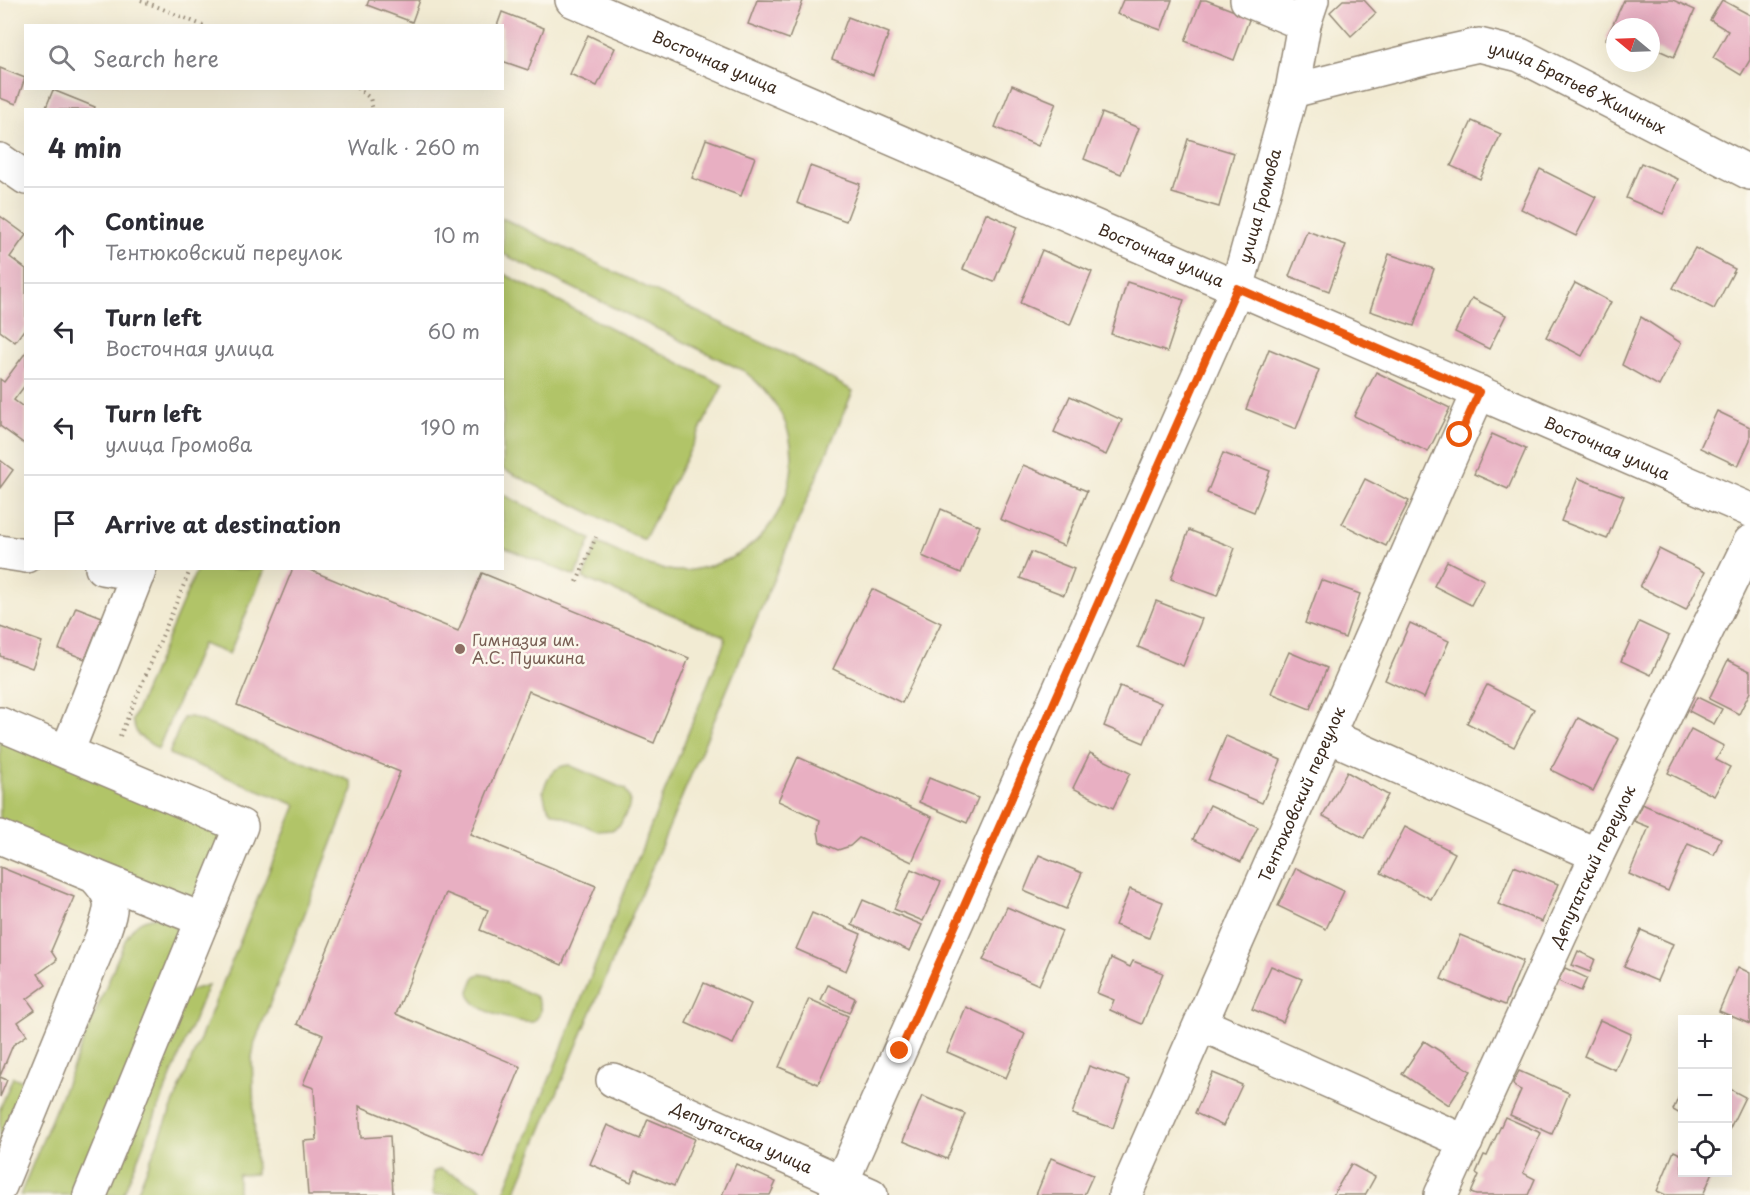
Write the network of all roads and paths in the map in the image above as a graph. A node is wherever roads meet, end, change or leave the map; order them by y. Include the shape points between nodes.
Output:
1 (141, 0) edge
2 (573, 0) edge
3 (1247, 0) edge
4 (1308, 12) edge
5 (199, 24) edge
6 (360, 90) edge
7 (1292, 91) junction
8 (372, 108) edge
9 (0, 160) edge
10 (1750, 172) edge
11 (24, 177) edge
12 (1237, 288) junction
13 (1479, 392) junction
14 (1750, 510) edge
15 (596, 537) dead end
16 (1750, 542) edge
17 (0, 552) edge
18 (24, 556) edge
19 (120, 570) edge
20 (190, 570) edge
21 (139, 572) edge
22 (577, 582) dead end
23 (0, 724) edge
24 (120, 736) dead end
25 (1329, 736) junction
26 (67, 752) junction
27 (0, 837) edge
28 (1597, 855) junction
29 (94, 876) junction
30 (203, 920) junction
31 (1201, 1024) junction
32 (614, 1080) dead end
33 (1466, 1142) junction
34 (0, 1186) edge
35 (839, 1188) edge
36 (90, 1195) edge
37 (871, 1195) edge
38 (1125, 1195) edge
39 (1441, 1195) edge

1 - 5 path
2 - 12 street, Восточная улица
3 - 4 street
4 - 7 street, улица Громова
6 - 8 path via 370,98
7 - 10 street, улица Братьев Жилиных via 1479,45 1520,55
7 - 12 street, улица Громова
9 - 11 street
12 - 13 street, Восточная улица
12 - 35 street, улица Громова
13 - 14 street, Восточная улица
13 - 25 street, Тентюковский переулок
15 - 22 path
16 - 28 street, Депутатский переулок
17 - 18 street
19 - 21 street
20 - 24 path
21 - 26 street
23 - 26 street
25 - 28 street
25 - 31 street, Тентюковский переулок
26 - 30 street via 241,826
27 - 29 street
28 - 33 street, Депутатский переулок
29 - 30 street
29 - 34 street via 111,898 109,914
30 - 36 street
31 - 33 street
31 - 38 street, Тентюковский переулок
32 - 35 street, Депутатская улица
33 - 39 street, Депутатский переулок
35 - 37 street, Депутатская улица

